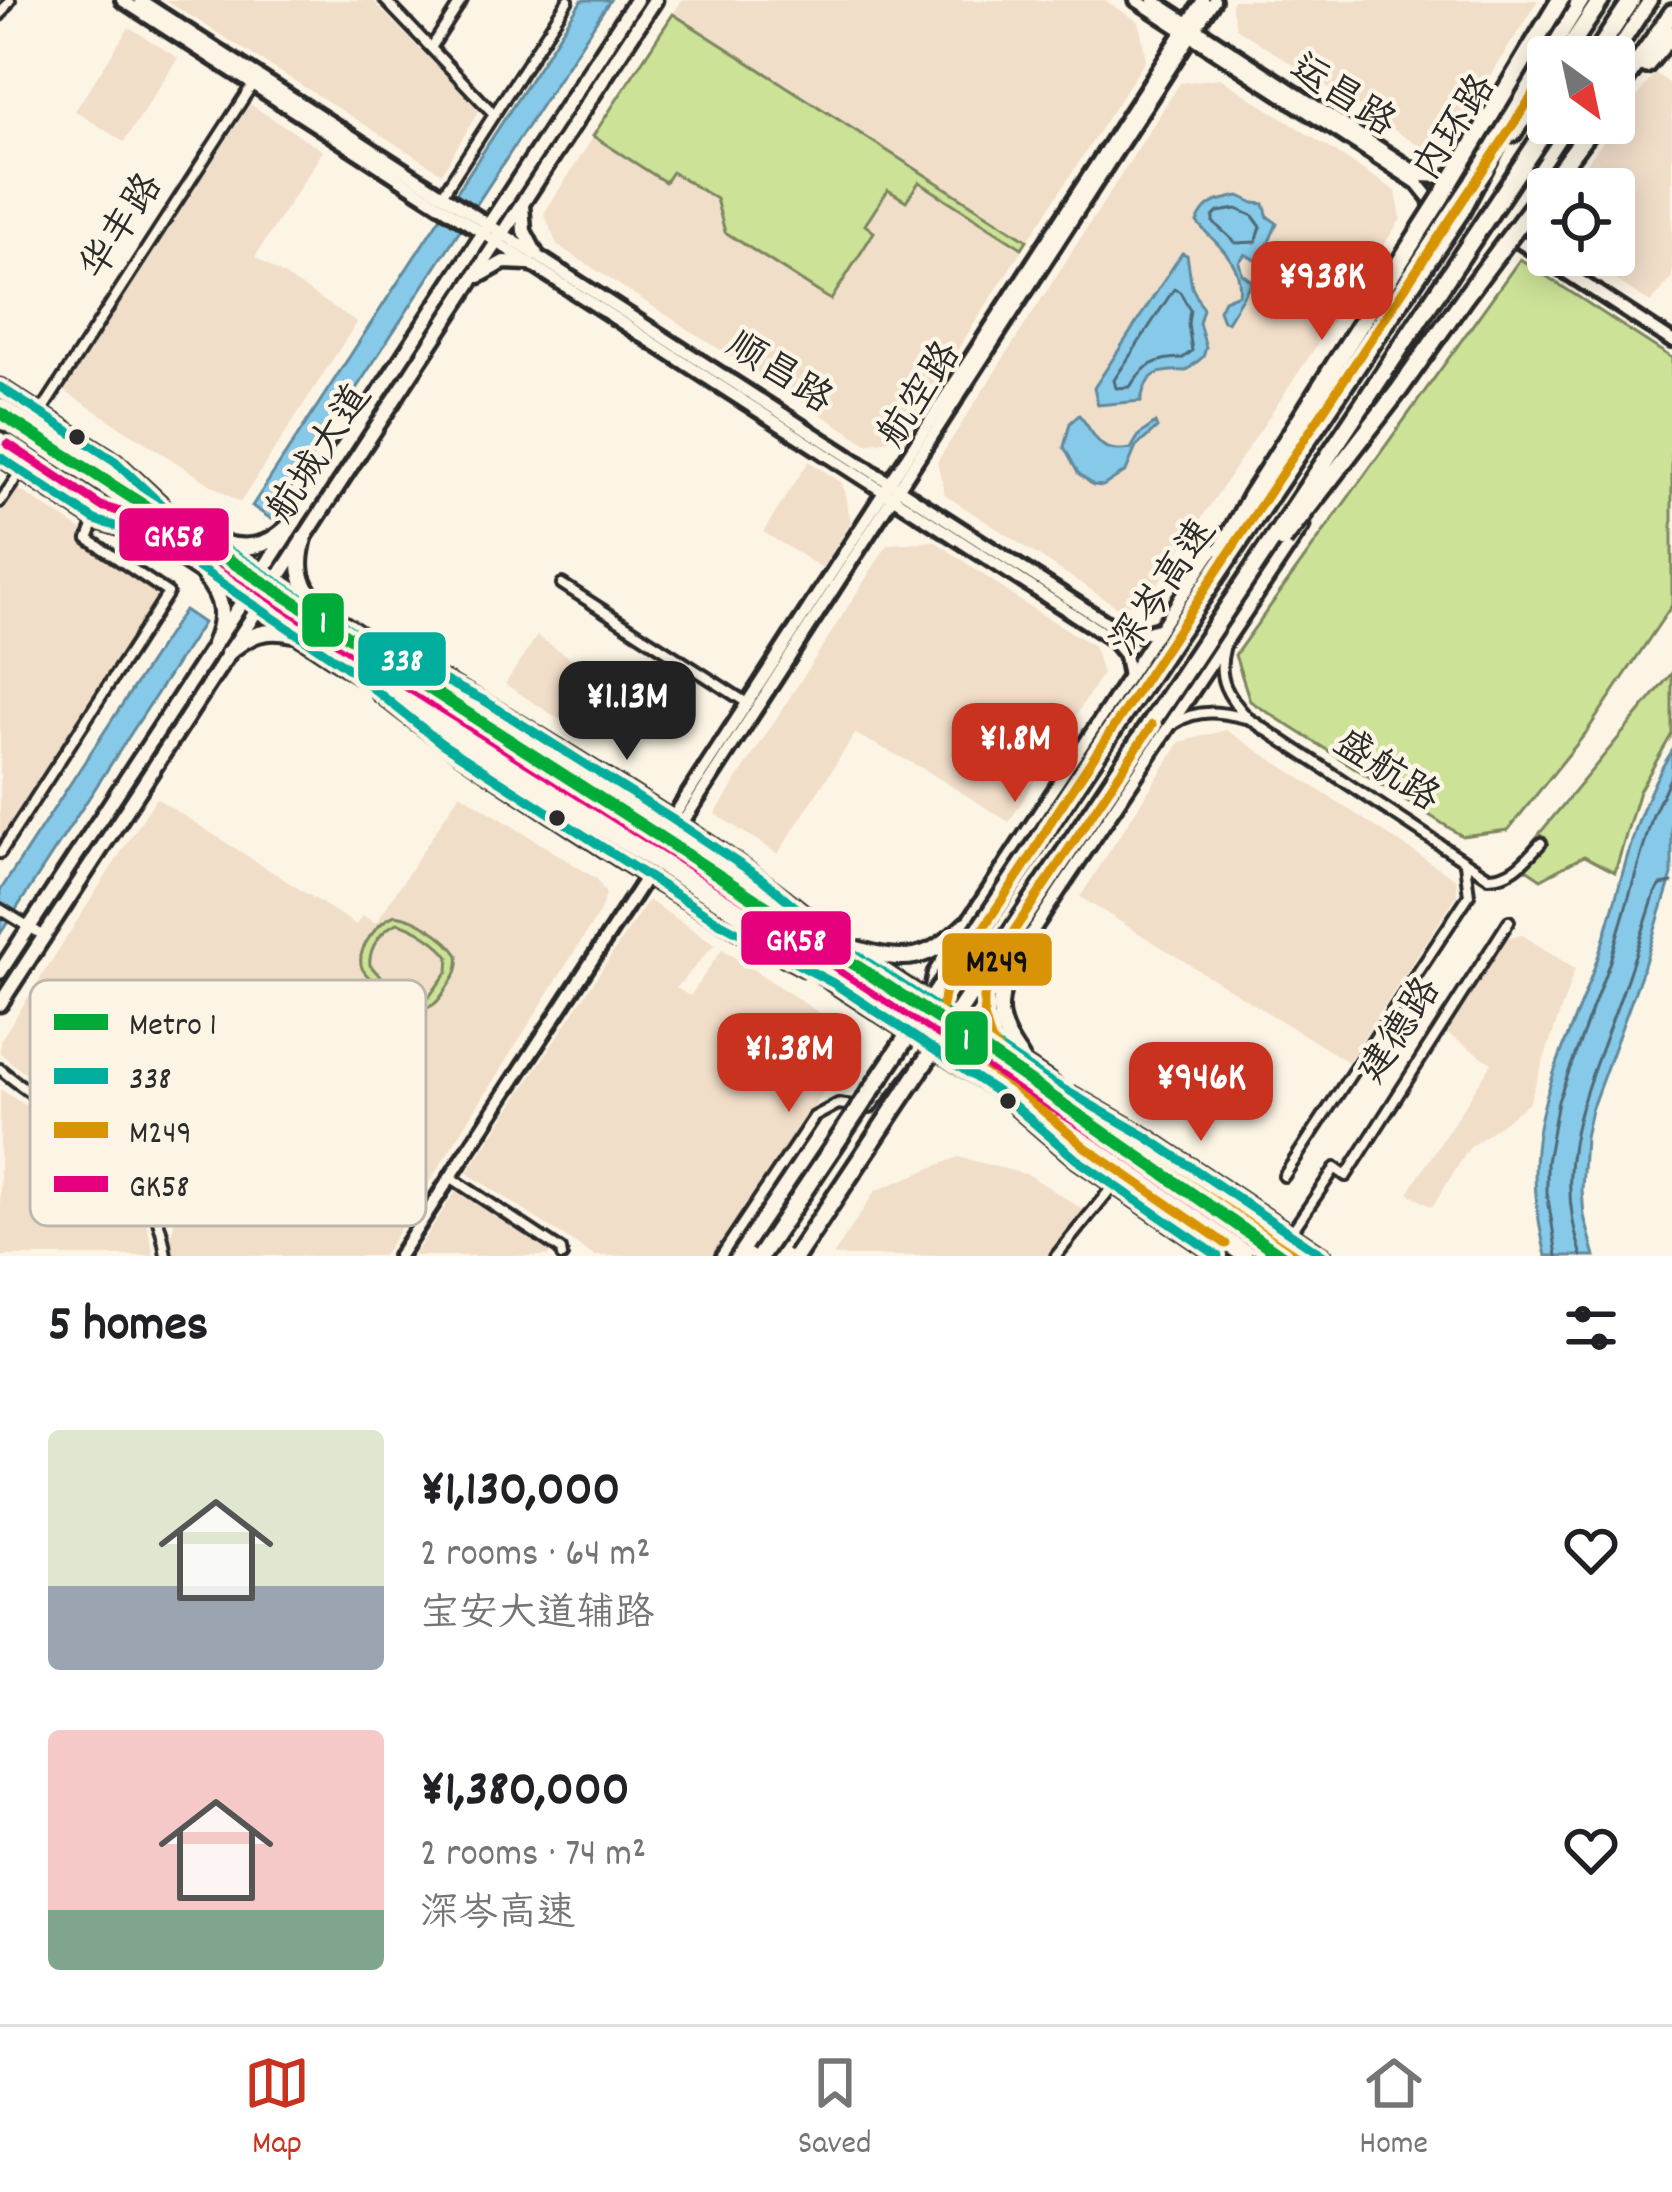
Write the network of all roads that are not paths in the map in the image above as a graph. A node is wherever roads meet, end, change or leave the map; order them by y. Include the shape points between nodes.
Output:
1 (10, 0) edge
2 (122, 0) edge
3 (140, 0) edge
4 (385, 0) edge
5 (462, 0) edge
6 (568, 0) edge
7 (636, 0) edge
8 (655, 0) edge
9 (1136, 0) edge
10 (1153, 0) edge
11 (1203, 0) edge
12 (1214, 0) edge
13 (1560, 0) edge
14 (1580, 0) edge
15 (1601, 0) edge
16 (1632, 0) edge
17 (1650, 0) edge
18 (1672, 13) edge
19 (0, 15) edge
20 (1190, 29) junction
21 (1672, 34) edge
22 (1577, 36) edge
23 (1608, 36) edge
24 (1627, 36) edge
25 (431, 48) junction
26 (1635, 65) edge
27 (1635, 79) edge
28 (256, 80) junction
29 (1527, 112) edge
30 (494, 115) junction
31 (1536, 144) edge
32 (1555, 144) edge
33 (1581, 144) edge
34 (1469, 165) junction
35 (442, 200) junction
36 (522, 206) junction
37 (1461, 211) junction
38 (1431, 222) junction
39 (480, 225) junction
40 (1500, 229) junction
41 (500, 238) junction
42 (532, 258) junction
43 (473, 280) junction
44 (1672, 341) edge
45 (0, 387) edge
46 (0, 406) edge
47 (41, 413) junction
48 (0, 440) edge
49 (0, 458) edge
50 (21, 471) junction
51 (892, 490) junction
52 (0, 502) edge
53 (169, 512) junction
54 (95, 520) junction
55 (294, 520) junction
56 (148, 536) junction
57 (210, 538) junction
58 (304, 538) junction
59 (194, 564) junction
60 (269, 576) junction
61 (562, 584) dead end
62 (244, 598) junction
63 (258, 607) junction
64 (329, 615) junction
65 (1161, 628) junction
66 (1229, 636) junction
67 (307, 640) junction
68 (373, 644) junction
69 (1167, 647) junction
70 (1200, 647) junction
71 (221, 649) junction
72 (345, 666) junction
73 (1129, 677) junction
74 (747, 703) junction
75 (1248, 718) junction
76 (1164, 733) junction
77 (676, 822) junction
78 (1540, 843) dead end
79 (0, 853) edge
80 (1465, 862) junction
81 (646, 877) junction
82 (0, 909) edge
83 (1510, 921) dead end
84 (23, 923) junction
85 (966, 924) junction
86 (44, 936) junction
87 (840, 944) junction
88 (1012, 960) junction
89 (0, 972) edge
90 (833, 982) junction
91 (928, 1001) junction
92 (0, 1004) edge
93 (957, 1019) junction
94 (921, 1040) junction
95 (1028, 1067) junction
96 (0, 1069) edge
97 (1047, 1080) junction
98 (30, 1093) edge
99 (1003, 1096) junction
100 (1284, 1176) dead end
101 (450, 1177) junction
102 (1114, 1185) junction
103 (426, 1214) edge
104 (160, 1226) edge
105 (418, 1226) edge
106 (1291, 1233) junction
107 (166, 1256) edge
108 (399, 1256) edge
109 (562, 1256) edge
110 (721, 1256) edge
111 (760, 1256) edge
112 (796, 1256) edge
113 (1056, 1256) edge
114 (1218, 1256) edge
115 (1246, 1256) edge
116 (1292, 1256) edge
117 (1324, 1256) edge

1 - 19 street
2 - 28 street
3 - 28 street
4 - 25 street
5 - 25 street
6 - 30 street
7 - 39 main road, 航城大道
8 - 36 main road, 航城大道
9 - 20 street, 运昌路
10 - 20 street, 运昌路
11 - 20 street, 航空路
12 - 20 street, 航空路
13 - 69 highway, bridge via 1251,496
14 - 34 main road, 内环路
14 - 37 highway
15 - 22 highway
16 - 23 highway
17 - 24 main road
18 - 26 highway
20 - 34 street, 运昌路 via 1422,176
20 - 38 street, 运昌路 via 1417,183 1430,200
20 - 51 street, 航空路
21 - 27 highway
25 - 30 street
28 - 35 street
28 - 47 street, 华丰路
29 - 37 highway, 深岑高速
30 - 35 street
31 - 70 highway, 深岑高速, bridge
32 - 40 main road
33 - 70 highway, bridge
34 - 38 main road, 内环路
35 - 39 street, 顺昌路
36 - 41 main road, 航城大道
36 - 42 main road
37 - 69 highway, 深岑高速, bridge
38 - 65 main road, 内环路
39 - 41 street, 顺昌路
39 - 55 main road, 航城大道
40 - 44 street
40 - 66 main road
41 - 42 street, 顺昌路
41 - 43 main road, 航城大道
42 - 43 main road via 504,262
42 - 51 street, 顺昌路
43 - 58 main road, 航城大道
45 - 47 main road
46 - 53 main road
47 - 53 main road via 115,461
48 - 56 main road
49 - 50 main road
50 - 52 street
50 - 54 main road
51 - 65 street, 顺昌路 via 1118,630
51 - 73 street, 顺昌路 via 1112,639
51 - 74 street, 航空路
51 - 77 street, 航空路
53 - 57 main road
54 - 56 main road
54 - 79 street via 88,538 167,593
55 - 57 main road via 257,547
55 - 60 main road, 航城大道
56 - 59 main road
57 - 60 main road
58 - 60 main road, 航城大道
58 - 64 main road via 300,577
59 - 62 main road
59 - 71 main road via 221,605
60 - 62 main road, 航城大道
60 - 63 main road, 航城大道
60 - 64 main road
61 - 74 street
62 - 63 main road
62 - 71 main road, 航城大道
63 - 67 main road
63 - 71 main road, 航城大道
64 - 68 main road
65 - 73 main road, 内环路
66 - 75 street via 1221,677
66 - 76 main road
67 - 71 main road via 263,631
67 - 72 main road
68 - 77 main road via 485,701
68 - 87 main road
69 - 111 highway, 深岑高速, bridge
70 - 112 highway, 深岑高速, bridge
71 - 84 main road, 航城大道
71 - 86 main road, 航城大道
72 - 81 main road via 441,743
72 - 90 main road
73 - 85 main road, 内环路
74 - 77 street, 航空路
75 - 76 street via 1203,712
75 - 80 street, 盛航路
76 - 88 main road
77 - 87 main road
78 - 80 street, 盛航路 via 1500,877
80 - 100 street via 1469,895
81 - 90 main road
81 - 101 street
82 - 84 street
83 - 106 street, 建德路 via 1346,1176 1335,1168
84 - 86 street
84 - 89 main road, 航城大道
85 - 87 main road via 932,952 910,958
85 - 91 main road, 内环路 via 932,978
86 - 92 main road, 航城大道
87 - 91 main road
88 - 93 main road via 982,1005
88 - 95 main road via 998,1012
90 - 94 main road
91 - 93 main road
91 - 94 main road, 内环路
93 - 94 main road
93 - 95 main road
94 - 99 main road
94 - 110 street via 870,1108 838,1104 814,1117
95 - 97 main road
96 - 98 street
97 - 106 main road
97 - 116 main road
99 - 102 main road
99 - 115 main road
101 - 103 street
101 - 109 street
102 - 113 street
102 - 114 main road
104 - 107 street
105 - 108 street
106 - 117 main road

